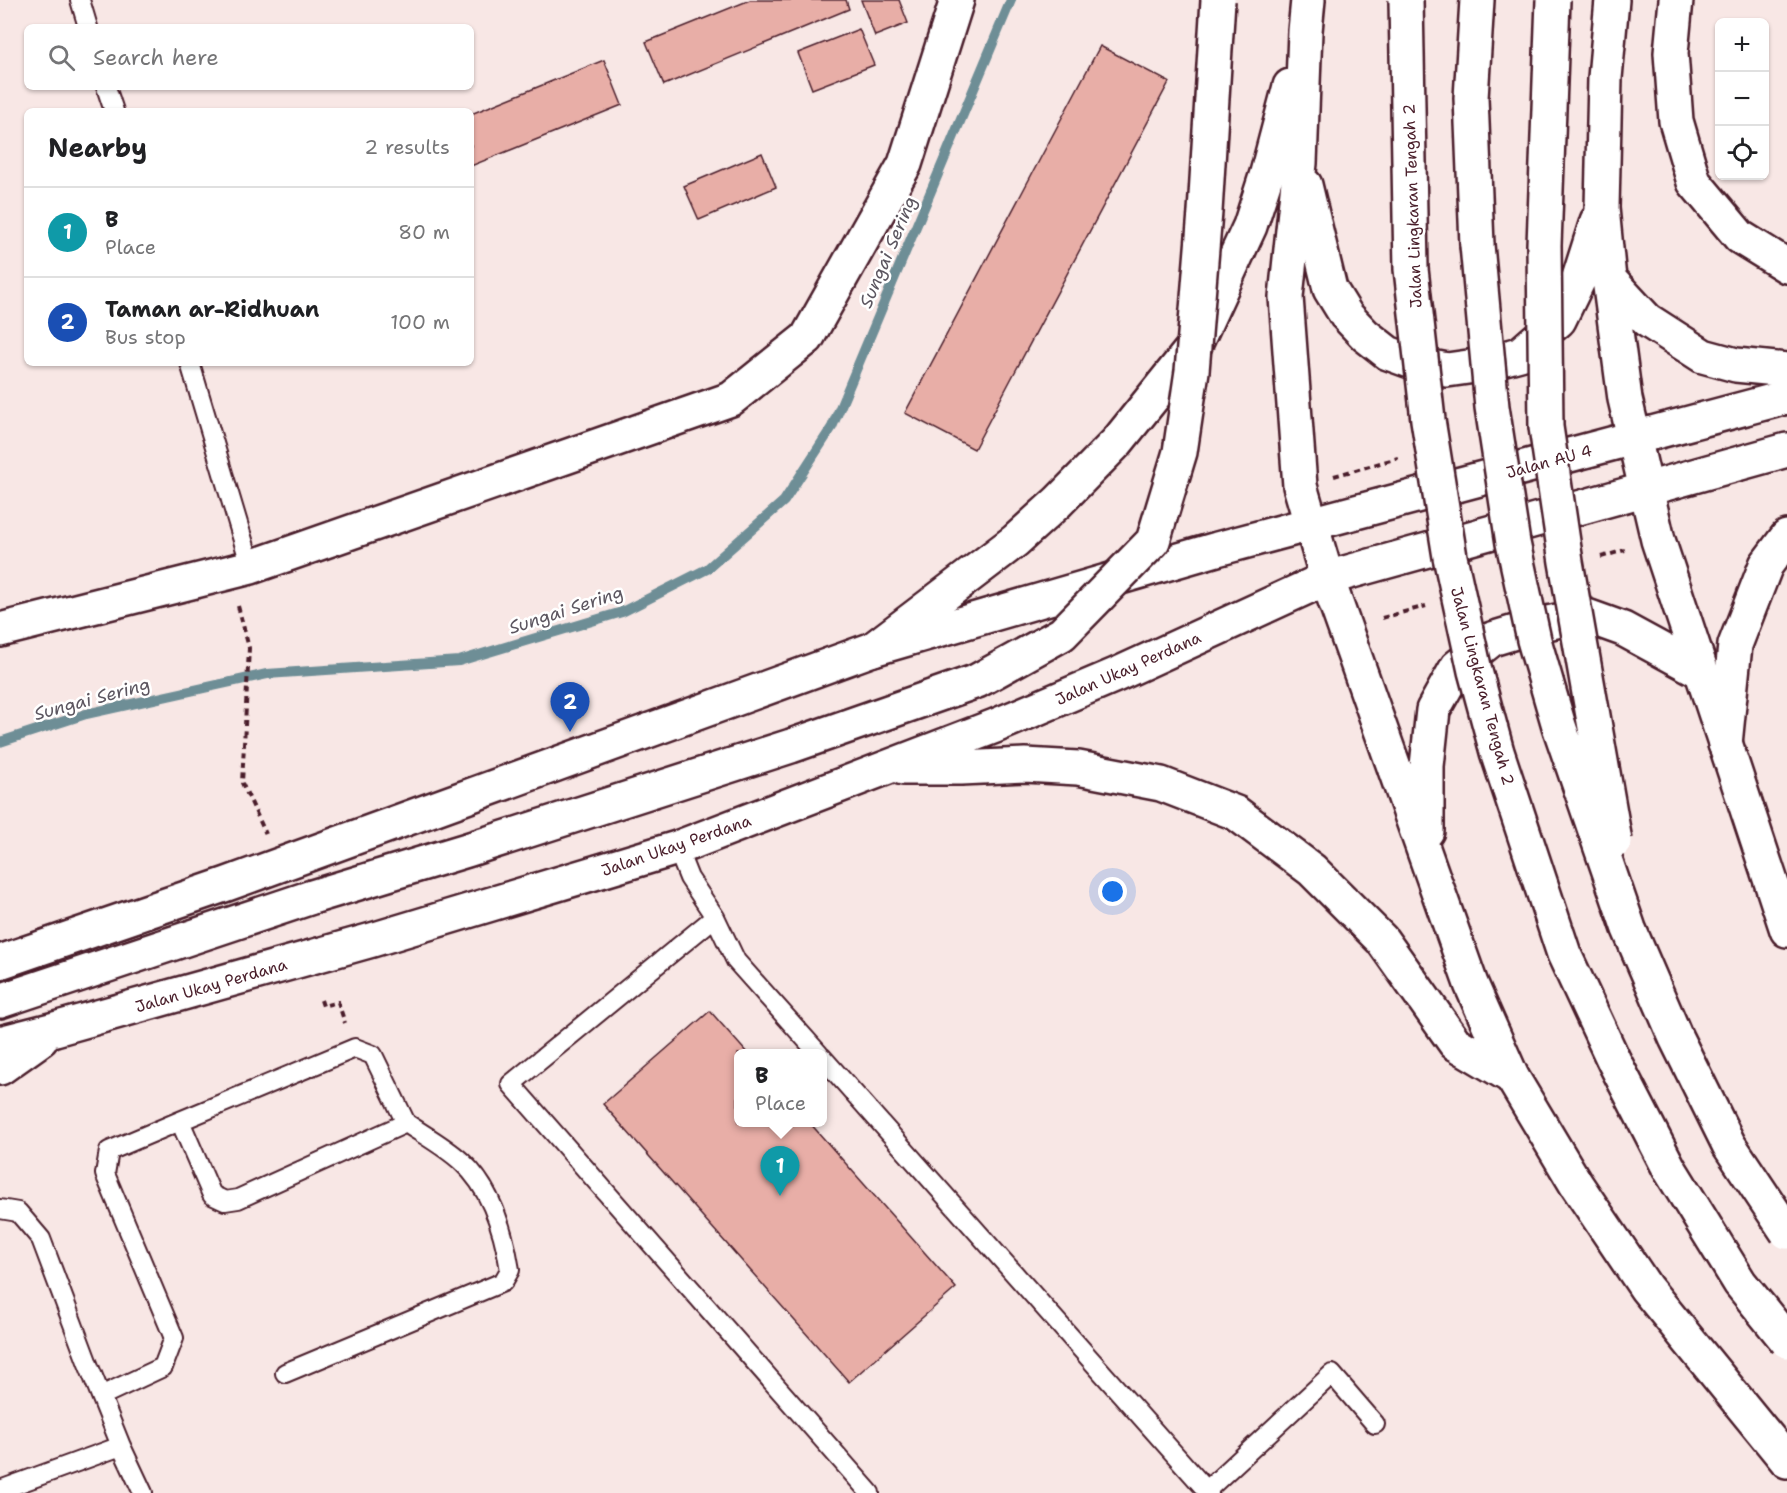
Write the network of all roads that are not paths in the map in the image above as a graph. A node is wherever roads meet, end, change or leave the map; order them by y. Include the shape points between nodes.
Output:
1 (80, 0) edge
2 (957, 0) edge
3 (1218, 0) edge
4 (1406, 0) edge
5 (1477, 0) edge
6 (1553, 0) edge
7 (1612, 0) edge
8 (1676, 0) edge
9 (1307, 15) edge
10 (87, 24) edge
11 (107, 90) edge
12 (113, 108) edge
13 (1300, 164) junction
14 (1602, 208) junction
15 (1786, 266) edge
16 (1609, 279) junction
17 (191, 366) edge
18 (1787, 370) edge
19 (1787, 397) edge
20 (1633, 438) junction
21 (1787, 450) edge
22 (1646, 490) junction
23 (1311, 524) junction
24 (1787, 537) edge
25 (240, 570) junction
26 (1328, 578) junction
27 (0, 630) edge
28 (873, 649) junction
29 (1702, 672) junction
30 (1725, 744) junction
31 (882, 767) junction
32 (677, 848) junction
33 (1427, 857) junction
34 (715, 917) junction
35 (1629, 929) junction
36 (1787, 930) edge
37 (0, 962) edge
38 (0, 1001) edge
39 (55, 1029) junction
40 (0, 1043) edge
41 (815, 1049) edge
42 (827, 1063) edge
43 (0, 1068) edge
44 (1512, 1077) junction
45 (180, 1121) junction
46 (406, 1123) junction
47 (0, 1209) edge
48 (1787, 1232) edge
49 (1787, 1341) edge
50 (285, 1373) dead end
51 (101, 1396) junction
52 (1375, 1424) dead end
53 (121, 1446) junction
54 (1787, 1461) edge
55 (0, 1490) edge
56 (1208, 1492) edge
57 (143, 1493) edge
58 (870, 1493) edge

1 - 10 lane
2 - 25 main road via 905,164 807,338 731,399
3 - 38 main road, bridge via 1192,371 1180,452 1153,541 1062,634 977,681 802,742 312,897
4 - 49 main road, Jalan Lingkaran Tengah 2, bridge via 1411,269 1428,420 1450,557 1497,752 1564,954 1614,1062 1669,1168 1740,1283
5 - 35 main road, bridge via 1472,98 1478,245 1492,407 1513,543 1534,640 1559,726
6 - 35 main road, bridge via 1544,244 1546,427
7 - 14 main road via 1605,78
8 - 15 main road via 1671,53 1676,121 1694,182 1740,237
9 - 13 main road
9 - 28 main road via 1250,226 1195,345 1118,442 1058,502 1015,541
11 - 12 lane
13 - 14 main road via 1330,289 1346,315 1388,352 1447,370 1520,354 1559,320 1578,281
13 - 23 main road via 1286,297 1300,486
14 - 16 main road
16 - 18 main road via 1647,320 1703,356 1736,365
16 - 20 main road
17 - 25 lane
19 - 20 main road, Jalan AU 4
20 - 22 main road
20 - 23 main road, Jalan AU 4
21 - 22 main road
22 - 26 main road
22 - 29 main road via 1658,540
23 - 26 main road
23 - 28 main road
24 - 30 main road via 1766,565 1736,645
25 - 27 main road
26 - 31 main road, Jalan Ukay Perdana via 995,726
26 - 33 main road
28 - 37 main road via 281,865
29 - 30 main road
29 - 33 main road via 1623,629 1584,615 1492,639 1457,667 1433,710 1427,766
30 - 36 main road
31 - 32 main road, Jalan Ukay Perdana
31 - 44 main road via 1078,768 1161,783 1236,813 1312,870 1382,940 1455,1043
32 - 34 lane via 689,878
32 - 39 main road, Jalan Ukay Perdana via 372,940
33 - 44 main road via 1471,984
34 - 41 lane via 736,961
34 - 58 lane via 510,1084
35 - 48 main road, bridge via 1676,1038 1729,1145
39 - 40 main road, Jalan Ukay Perdana
39 - 43 main road
42 - 56 lane
44 - 54 main road via 1576,1184 1646,1288
45 - 46 lane via 355,1048 373,1055
45 - 46 lane via 212,1196 225,1201 238,1199
45 - 51 lane via 109,1151 105,1174 174,1338 164,1367
46 - 50 lane via 461,1161 477,1177 501,1228 510,1270 503,1282
47 - 51 lane via 18,1212 41,1239
51 - 53 lane
52 - 56 lane via 1332,1374
53 - 55 lane
53 - 57 lane

